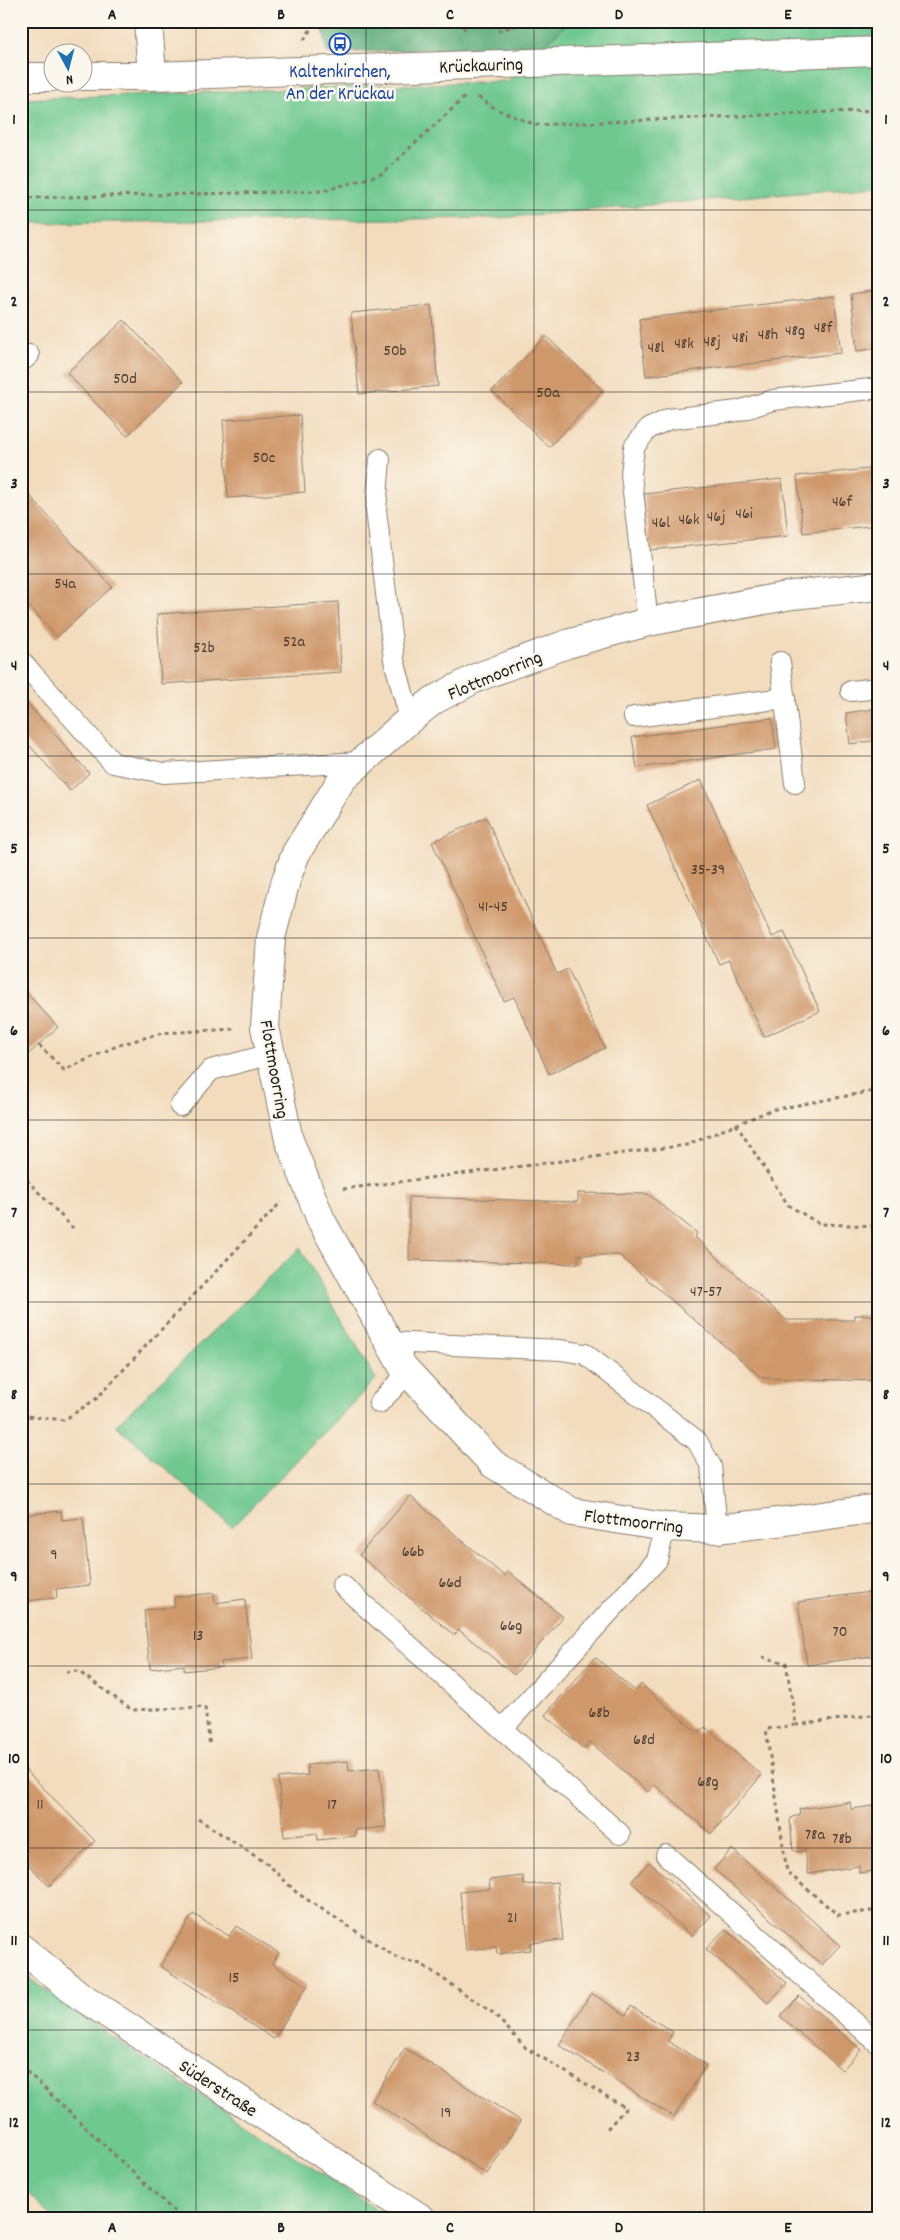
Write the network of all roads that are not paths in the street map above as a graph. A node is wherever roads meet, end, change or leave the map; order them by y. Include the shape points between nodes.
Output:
1 (149, 33) edge
2 (879, 51) edge
3 (92, 76) edge
4 (152, 76) junction
5 (21, 77) edge
6 (42, 77) edge
7 (879, 388) edge
8 (380, 459) dead end
9 (879, 586) edge
10 (648, 622) junction
11 (21, 661) edge
12 (780, 662) dead end
13 (879, 688) edge
14 (851, 691) dead end
15 (785, 698) junction
16 (634, 717) dead end
17 (410, 719) junction
18 (361, 762) junction
19 (795, 783) dead end
20 (271, 1054) junction
21 (180, 1106) dead end
22 (389, 1342) junction
23 (408, 1373) junction
24 (379, 1403) dead end
25 (879, 1508) edge
26 (665, 1527) junction
27 (717, 1528) junction
28 (342, 1585) dead end
29 (502, 1729) junction
30 (620, 1834) dead end
31 (666, 1855) dead end
32 (21, 1948) edge
33 (879, 2044) edge
34 (422, 2219) edge

1 - 4 street
2 - 4 street, Krückauring
3 - 4 street, Krückauring
5 - 6 street
7 - 10 lane via 773,400 738,412 669,419 648,429 634,447 631,474
8 - 17 lane via 376,510 394,660
9 - 10 street, Flottmoorring via 792,595
10 - 17 street, Flottmoorring via 567,644 478,677 434,700
11 - 18 lane via 113,763 164,773
12 - 15 lane
13 - 14 lane
15 - 16 lane
15 - 19 lane
17 - 18 street, Flottmoorring
18 - 20 street, Flottmoorring via 342,779 296,853 286,880 271,938 265,1027
20 - 21 lane via 211,1070
20 - 22 street, Flottmoorring via 289,1140 321,1220
22 - 23 street, Flottmoorring
22 - 27 lane via 561,1350 585,1354 697,1441 711,1466
23 - 24 lane
23 - 26 street, Flottmoorring via 493,1464 572,1512
25 - 27 street, Flottmoorring
26 - 27 street, Flottmoorring
26 - 29 lane via 657,1560
28 - 29 lane
29 - 30 lane
31 - 33 lane
32 - 34 street, Süderstraße via 79,1995

